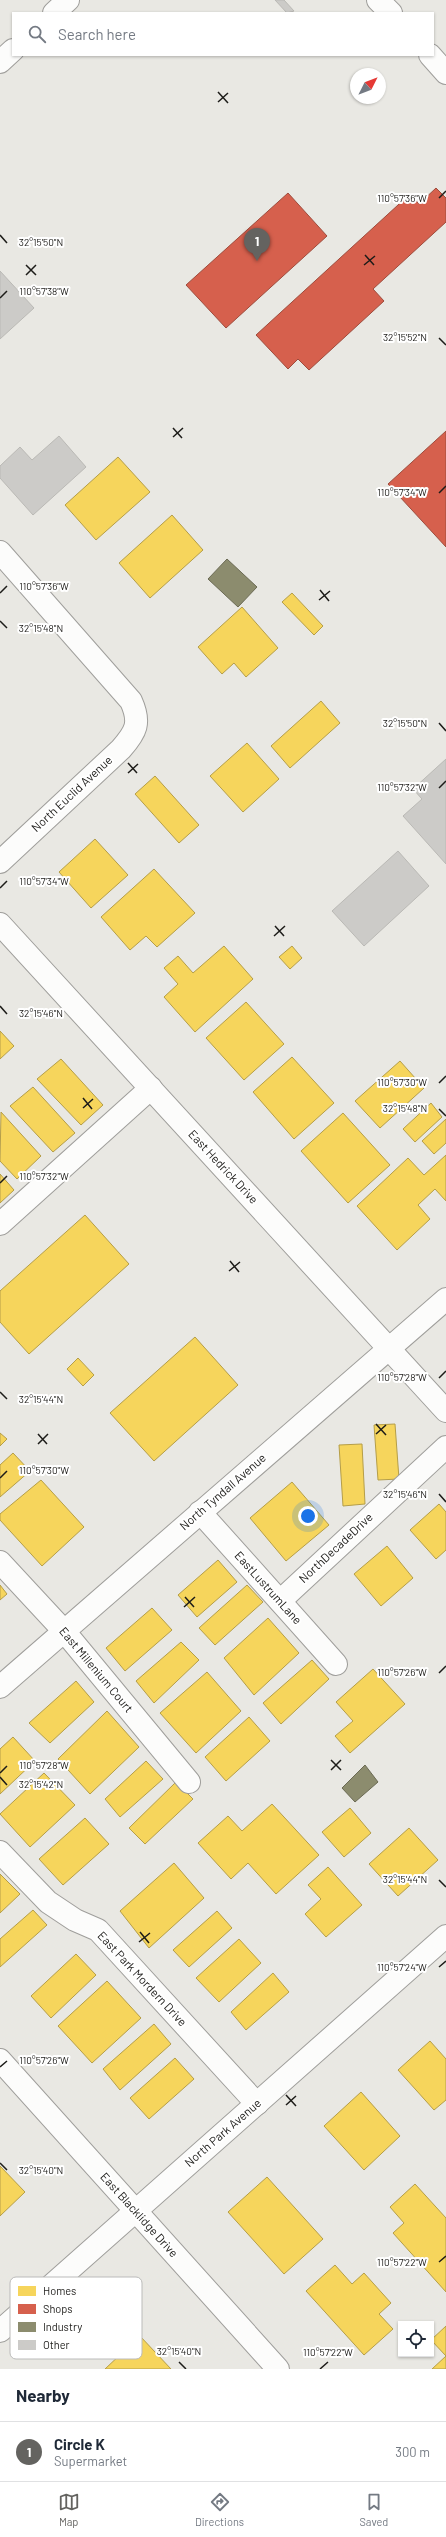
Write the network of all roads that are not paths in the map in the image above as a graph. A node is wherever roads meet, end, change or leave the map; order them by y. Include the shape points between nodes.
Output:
1 (68, 0) edge
2 (378, 0) edge
3 (55, 12) edge
4 (390, 12) edge
5 (12, 51) edge
6 (431, 56) edge
7 (0, 62) edge
8 (446, 73) edge
9 (0, 552) edge
10 (0, 862) edge
11 (0, 924) edge
12 (151, 1088) junction
13 (0, 1224) edge
14 (446, 1299) edge
15 (389, 1348) junction
16 (446, 1411) edge
17 (446, 1447) edge
18 (200, 1512) junction
19 (0, 1562) edge
20 (280, 1601) junction
21 (64, 1631) junction
22 (336, 1664) dead end
23 (0, 1687) edge
24 (189, 1782) dead end
25 (0, 1852) edge
26 (446, 1936) edge
27 (0, 2060) edge
28 (257, 2104) junction
29 (135, 2211) junction
30 (61, 2277) edge
31 (10, 2322) edge
32 (0, 2331) edge
33 (278, 2369) edge

1 - 3 street
2 - 4 street
5 - 7 street
6 - 8 street
9 - 10 street, North Euclid Avenue via 131,701 137,721 133,735 121,749
11 - 12 street, East Hedrick Drive
12 - 13 street
12 - 15 street, East Hedrick Drive
14 - 15 street, North Tyndall Avenue
15 - 16 street, East Hedrick Drive
15 - 18 street, North Tyndall Avenue
17 - 20 street, NorthDecadeDrive
18 - 20 street, EastLustrumLane
18 - 21 street, North Tyndall Avenue
19 - 21 street, East Millenium Court
20 - 22 street, EastLustrumLane
21 - 23 street, North Tyndall Avenue
21 - 24 street, East Millenium Court
25 - 28 street, East Park Mordern Drive via 48,1902 75,1920 98,1930
26 - 28 street, North Park Avenue
27 - 29 street, East Blacklidge Drive
28 - 29 street, North Park Avenue
29 - 30 street, North Park Avenue
29 - 33 street, East Blacklidge Drive
31 - 32 street, North Park Avenue

